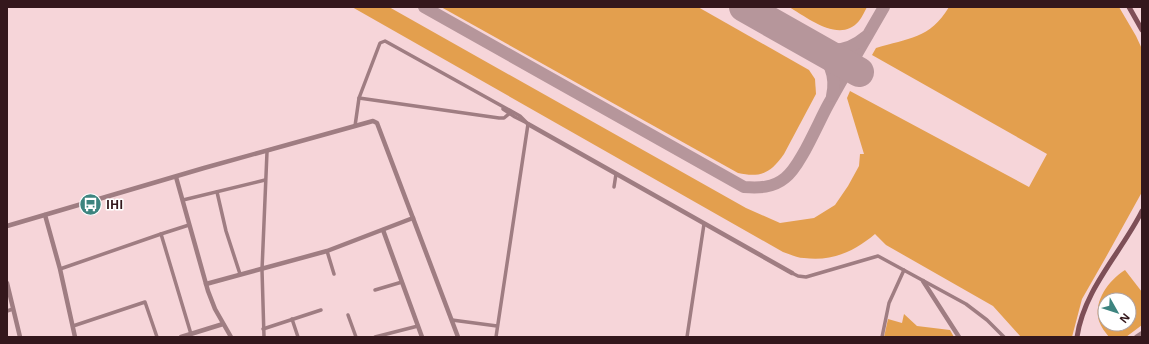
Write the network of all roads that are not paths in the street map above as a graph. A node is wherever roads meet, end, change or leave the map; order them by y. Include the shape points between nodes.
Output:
1 (1129, 7) edge
2 (1142, 30) edge
3 (359, 98) junction
4 (510, 113) junction
5 (528, 124) junction
6 (355, 126) junction
7 (267, 152) junction
8 (616, 174) junction
9 (176, 177) junction
10 (265, 180) junction
11 (614, 187) dead end
12 (217, 192) junction
13 (182, 200) junction
14 (1142, 211) edge
15 (45, 214) junction
16 (413, 218) junction
17 (704, 224) junction
18 (190, 225) junction
19 (7, 226) edge
20 (383, 230) junction
21 (160, 234) junction
22 (328, 251) junction
23 (60, 269) junction
24 (262, 270) junction
25 (904, 270) junction
26 (792, 273) joint
27 (240, 274) junction
28 (334, 274) dead end
29 (924, 281) junction
30 (402, 282) junction
31 (7, 283) edge
32 (206, 284) junction
33 (375, 290) dead end
34 (13, 309) junction
35 (321, 310) dead end
36 (7, 312) edge
37 (348, 315) dead end
38 (292, 319) junction
39 (452, 320) junction
40 (223, 324) junction
41 (73, 326) junction
42 (418, 326) junction
43 (497, 326) junction
44 (263, 329) junction
45 (1142, 333) edge
46 (191, 334) junction
47 (20, 337) edge
48 (75, 337) edge
49 (157, 337) edge
50 (181, 337) edge
51 (231, 337) edge
52 (264, 337) edge
53 (298, 337) edge
54 (356, 337) edge
55 (375, 337) edge
56 (422, 337) edge
57 (458, 337) edge
58 (496, 337) edge
59 (686, 337) edge
60 (882, 337) edge
61 (959, 337) edge
62 (1004, 337) edge
63 (1077, 337) edge
64 (1136, 337) edge

1 - 2 main road
3 - 4 street via 499,118 504,118
3 - 4 street via 380,42 385,41 488,98
3 - 6 street
4 - 5 street
5 - 8 street
5 - 43 street
6 - 7 street
6 - 16 street via 373,121 378,123
7 - 9 street
7 - 10 street
8 - 11 street
8 - 17 street
9 - 13 street
9 - 15 street
10 - 12 street
10 - 24 street
12 - 13 street
12 - 27 street
13 - 18 street
14 - 63 main road via 1089,298
15 - 19 street
15 - 23 street
16 - 20 street
16 - 39 street
17 - 26 street
17 - 59 street
18 - 21 street
18 - 32 street
20 - 22 street
20 - 30 street
21 - 23 street
21 - 46 street
22 - 24 street
22 - 28 street
23 - 41 street
24 - 27 street
24 - 44 street
25 - 26 street via 878,256 806,277
25 - 29 street
25 - 60 street via 889,303
27 - 32 street
29 - 61 street
29 - 62 street via 966,304
30 - 33 street
30 - 42 street
31 - 34 street
32 - 40 street
34 - 36 street
34 - 47 street
35 - 38 street
37 - 54 street
38 - 44 street
38 - 53 street
39 - 43 street
39 - 57 street
40 - 46 street
40 - 51 street
41 - 48 street
41 - 49 street via 145,302
42 - 55 street
42 - 56 street
43 - 58 street
44 - 52 street
45 - 64 street
46 - 50 street

